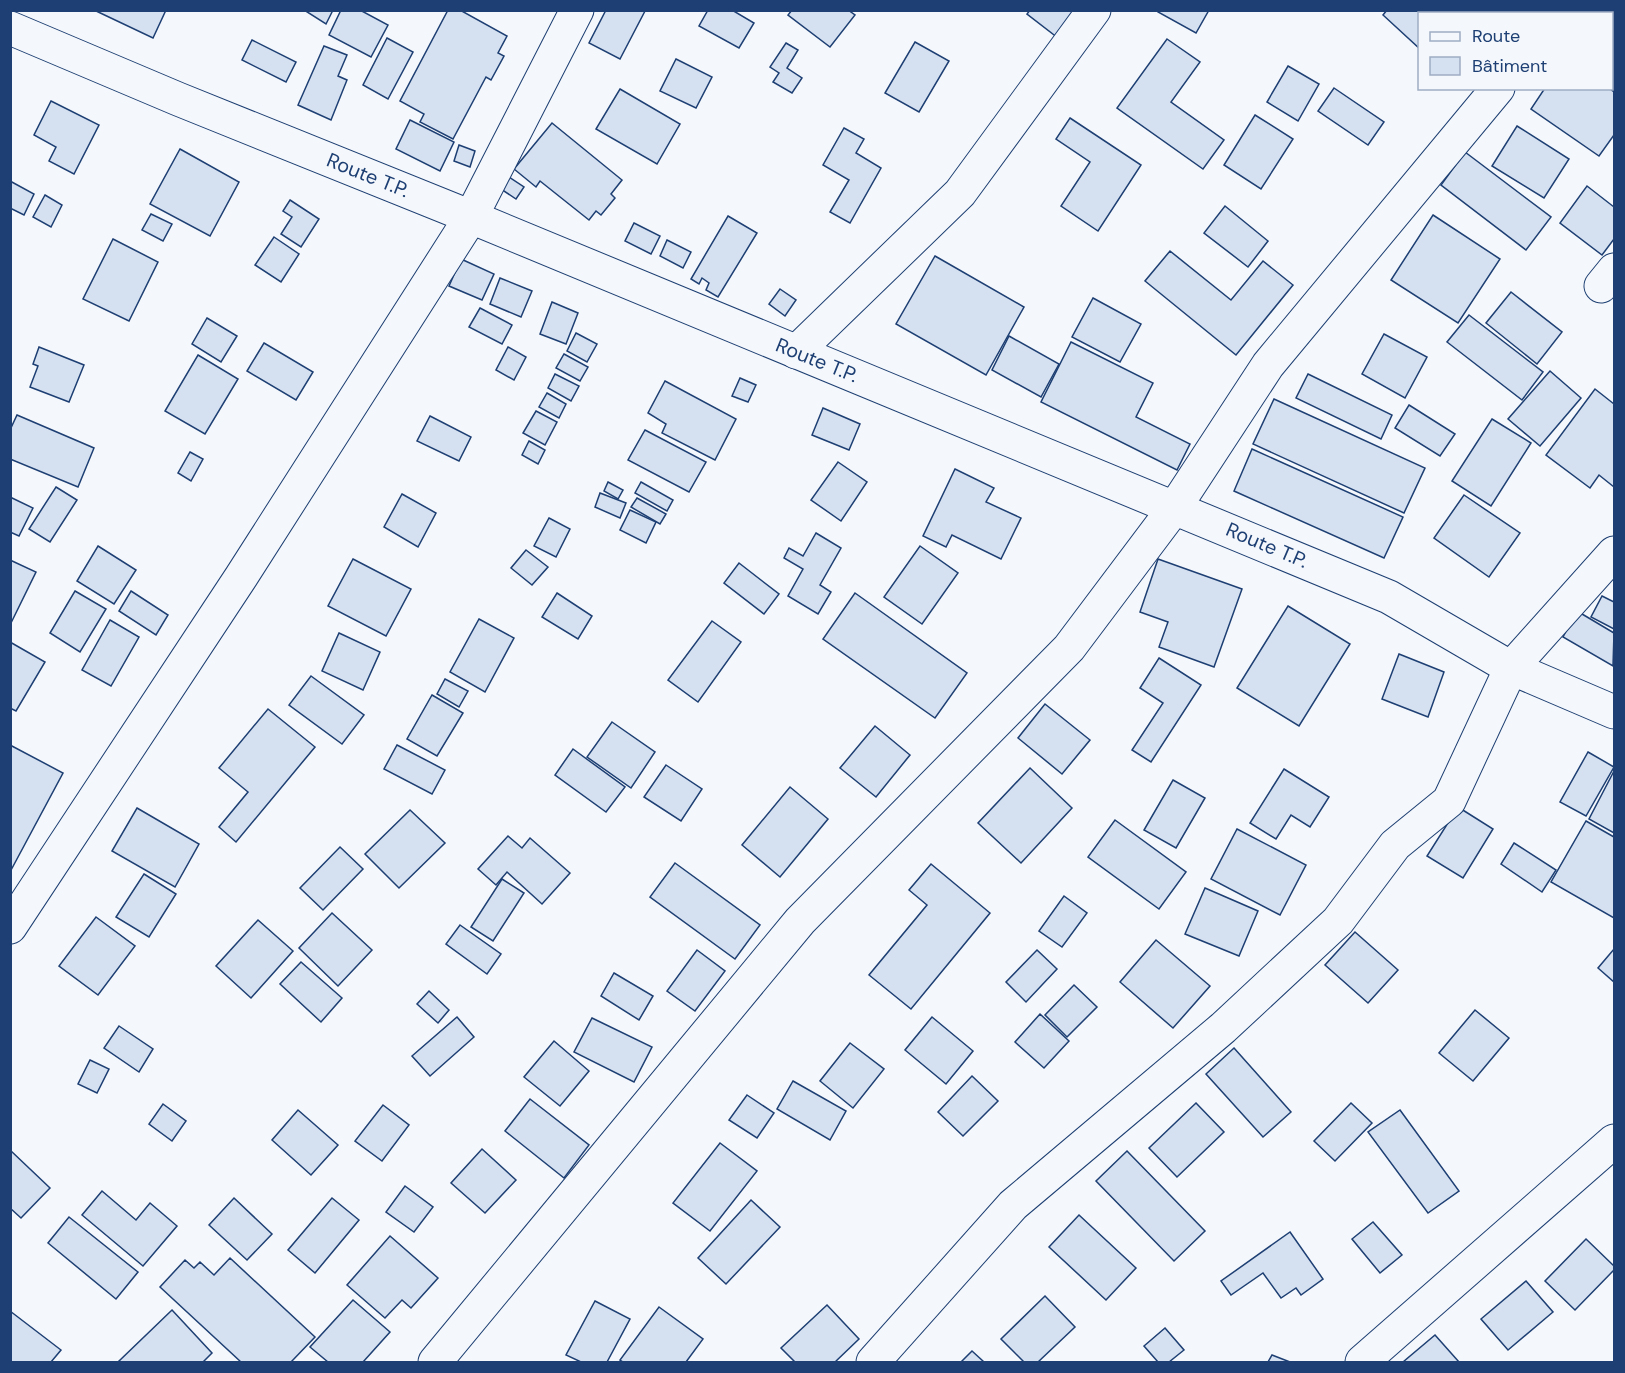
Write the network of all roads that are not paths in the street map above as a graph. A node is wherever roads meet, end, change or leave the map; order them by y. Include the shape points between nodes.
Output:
1 (577, 10) edge
2 (1094, 10) edge
3 (10, 28) edge
4 (1495, 90) edge
5 (471, 217) junction
6 (796, 352) junction
7 (1175, 507) junction
8 (1614, 553) edge
9 (1510, 669) junction
10 (1614, 712) edge
11 (10, 927) edge
12 (1614, 1141) edge
13 (435, 1362) edge
14 (873, 1362) edge
15 (1362, 1362) edge

1 - 5 street
2 - 6 street via 960,193
3 - 5 street, Route T.P.
4 - 7 street via 1268,365
5 - 6 street, Route T.P.
5 - 11 street
6 - 7 street, Route T.P.
7 - 9 street, Route T.P. via 1389,597
7 - 13 street via 1069,648 800,921
8 - 9 street
9 - 10 street, Route T.P.
9 - 14 street via 1449,801 1395,845 1338,921 1223,1028 1013,1204
12 - 15 street

